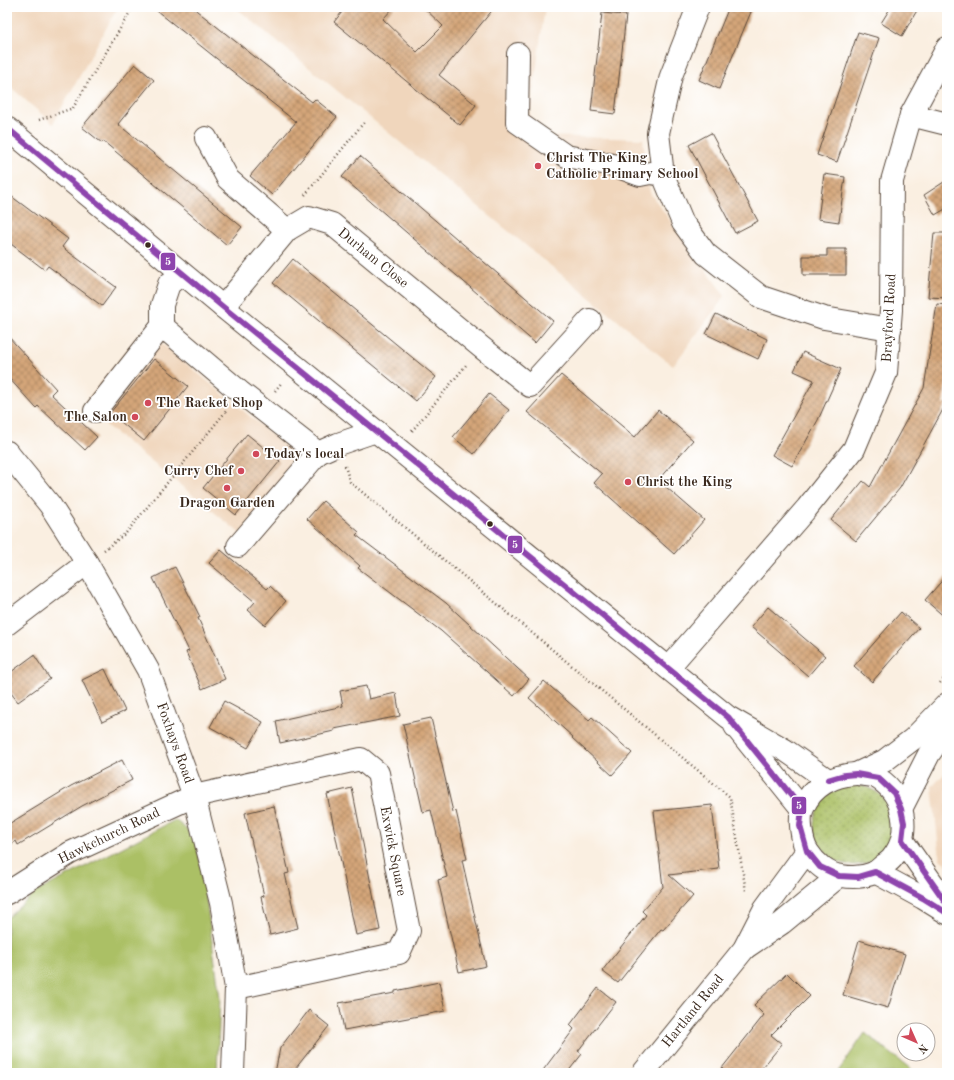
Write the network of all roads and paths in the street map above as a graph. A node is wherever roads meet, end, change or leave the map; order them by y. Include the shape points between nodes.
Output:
1 (133, 7) edge
2 (698, 7) edge
3 (947, 48) edge
4 (518, 54) dead end
5 (911, 115) junction
6 (39, 120) dead end
7 (365, 121) dead end
8 (947, 124) edge
9 (7, 128) edge
10 (206, 138) dead end
11 (663, 175) junction
12 (305, 196) dead end
13 (287, 230) junction
14 (182, 274) junction
15 (222, 307) junction
16 (590, 320) dead end
17 (162, 326) junction
18 (890, 329) junction
19 (481, 347) junction
20 (295, 366) junction
21 (240, 392) junction
22 (262, 409) junction
23 (95, 411) dead end
24 (376, 431) junction
25 (338, 444) junction
26 (398, 448) junction
27 (7, 452) edge
28 (318, 453) junction
29 (238, 546) dead end
30 (87, 563) junction
31 (7, 624) edge
32 (668, 668) junction
33 (947, 704) edge
34 (728, 717) junction
35 (947, 728) edge
36 (856, 774) junction
37 (828, 780) junction
38 (194, 796) junction
39 (802, 809) junction
40 (901, 809) junction
41 (902, 840) junction
42 (807, 852) junction
43 (875, 872) junction
44 (840, 876) junction
45 (746, 891) dead end
46 (7, 893) edge
47 (947, 904) edge
48 (947, 913) edge
49 (744, 949) junction
50 (236, 988) junction
51 (233, 1073) edge
52 (643, 1073) edge

1 - 6 path via 73,108
2 - 11 street via 671,76 658,133
3 - 5 street, Brayford Road
4 - 11 street via 517,122 566,156 613,165 640,175
5 - 8 street
5 - 18 street, Brayford Road via 892,181
7 - 12 path
9 - 14 street
10 - 13 street via 228,180
11 - 18 street via 683,223 706,254 761,297 824,318
13 - 15 street, Durham Close
13 - 19 street, Durham Close via 309,217 332,224
14 - 15 street
14 - 17 street via 169,284 162,305
15 - 20 street
16 - 19 street, Durham Close via 530,386
17 - 21 street
17 - 23 street
18 - 32 street, Brayford Road via 886,373 854,449 807,508
19 - 26 path
20 - 22 path
20 - 24 street
21 - 22 street
21 - 30 path via 126,533
22 - 28 street
24 - 25 street
24 - 26 street
25 - 28 street
25 - 45 path via 350,482 730,797
26 - 32 street
27 - 30 street, Foxhays Road via 50,505
28 - 29 street
30 - 31 street
30 - 38 street, Foxhays Road via 148,670
32 - 34 street
33 - 36 street via 913,739 884,761
34 - 37 street via 785,750
34 - 39 street
35 - 40 street via 929,754
36 - 37 street
36 - 40 street via 878,778 894,793
37 - 39 street via 812,793
38 - 46 street, Hawkchurch Road via 70,853
38 - 50 street, Foxhays Road via 221,903
38 - 50 street, Exwick Square via 361,759 378,773 409,931 399,953
39 - 42 street via 800,826
40 - 41 street via 904,823
41 - 43 street via 893,857
41 - 47 street
42 - 44 street via 820,867
42 - 49 street, Hartland Road via 765,908
43 - 44 street via 858,877
43 - 48 street
44 - 49 street, Hartland Road via 782,923
49 - 52 street, Hartland Road
50 - 51 street, Foxhays Road

